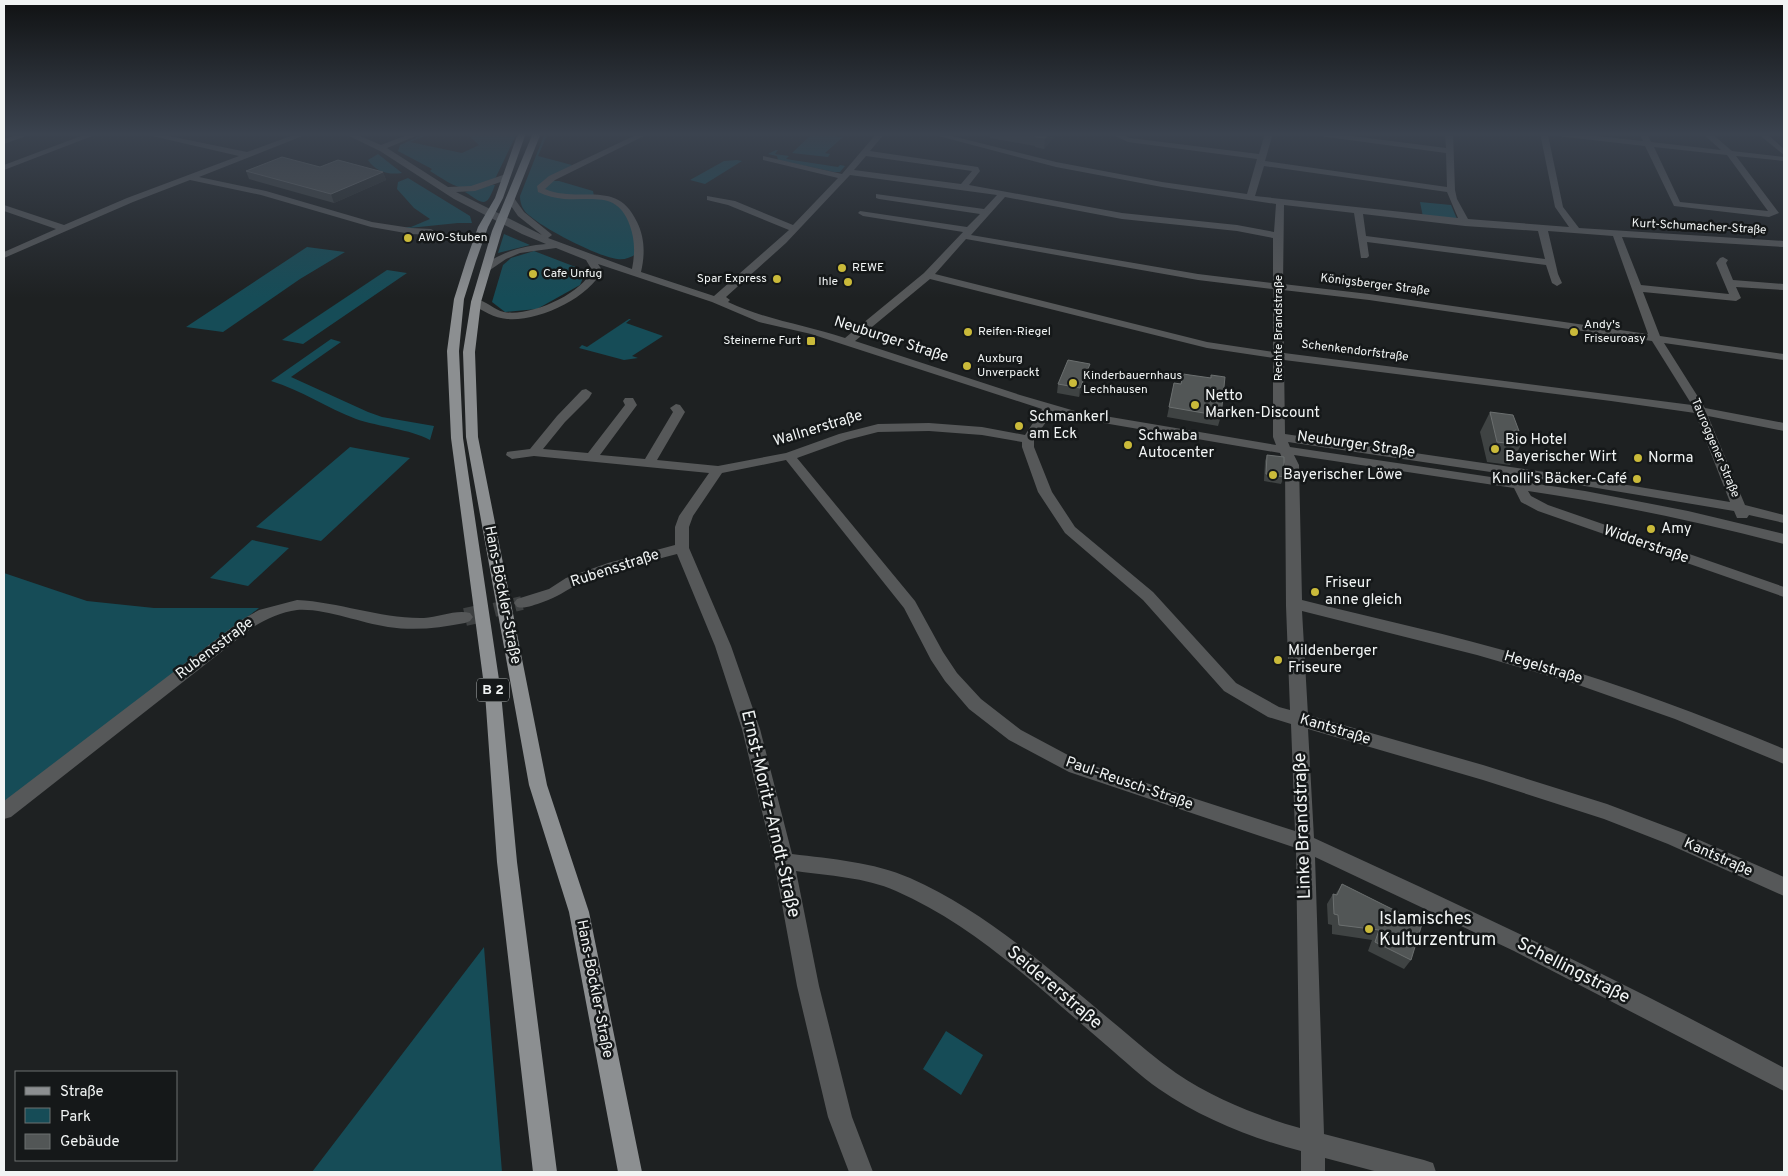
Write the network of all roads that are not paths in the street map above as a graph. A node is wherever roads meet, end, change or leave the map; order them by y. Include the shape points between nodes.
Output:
1 (162, 188) edge
2 (238, 188) edge
3 (441, 188) edge
4 (475, 188) edge
5 (504, 188) edge
6 (516, 188) edge
7 (541, 188) edge
8 (834, 188) edge
9 (886, 188) edge
10 (968, 188) edge
11 (1191, 188) edge
12 (1253, 188) edge
13 (1438, 188) edge
14 (1555, 188) edge
15 (1668, 188) edge
16 (1756, 188) edge
17 (444, 190) junction
18 (1451, 190) joint
19 (1003, 194) junction
20 (879, 196) junction
21 (710, 198) dead end
22 (1250, 198) junction
23 (511, 200) junction
24 (1280, 203) junction
25 (1770, 206) junction
26 (4, 208) edge
27 (1784, 208) edge
28 (986, 212) junction
29 (1358, 212) junction
30 (497, 218) junction
31 (1465, 223) junction
32 (64, 228) junction
33 (795, 229) junction
34 (1543, 230) junction
35 (431, 232) dead end
36 (1577, 232) junction
37 (966, 233) junction
38 (1617, 235) junction
39 (1278, 236) junction
40 (1361, 238) junction
41 (1784, 244) edge
42 (556, 246) junction
43 (4, 256) edge
44 (1364, 256) dead end
45 (590, 258) junction
46 (1723, 260) dead end
47 (1551, 263) junction
48 (486, 268) junction
49 (636, 273) junction
50 (928, 275) junction
51 (1557, 283) dead end
52 (1730, 283) junction
53 (1278, 287) junction
54 (1784, 287) edge
55 (1636, 288) junction
56 (716, 300) junction
57 (476, 302) junction
58 (1655, 338) junction
59 (846, 343) junction
60 (1279, 356) junction
61 (1784, 357) edge
62 (586, 393) dead end
63 (629, 400) dead end
64 (676, 408) dead end
65 (1049, 408) junction
66 (1699, 411) junction
67 (1784, 427) edge
68 (1028, 439) junction
69 (1282, 444) junction
70 (534, 452) junction
71 (512, 455) dead end
72 (789, 456) junction
73 (591, 458) junction
74 (649, 463) junction
75 (718, 470) junction
76 (1518, 484) junction
77 (1740, 508) junction
78 (1784, 519) edge
79 (1745, 529) junction
80 (1784, 539) edge
81 (682, 548) junction
82 (1784, 592) edge
83 (522, 603) tunnel mouth
84 (1294, 604) junction
85 (466, 617) tunnel mouth
86 (1300, 720) junction
87 (1784, 758) edge
88 (4, 812) edge
89 (1305, 843) junction
90 (784, 861) junction
91 (1784, 888) edge
92 (1784, 1080) edge
93 (1314, 1142) junction
94 (545, 1172) edge
95 (630, 1172) edge
96 (861, 1172) edge
97 (1313, 1172) edge
98 (1424, 1172) edge

1 - 32 street
2 - 35 street via 360,221
3 - 17 street, Neuburger Straße
4 - 17 street
5 - 30 main road, B 2
6 - 23 main road, B 2
7 - 49 street via 551,195 609,198 625,207 632,218 641,255
8 - 33 street
9 - 20 street
10 - 19 street
11 - 22 street, Kurt-Schumacher-Straße
12 - 22 street
13 - 18 street
14 - 36 street via 1559,207
15 - 25 street via 1677,204 1773,214
16 - 25 street
17 - 30 street, Neuburger Straße
18 - 31 street
19 - 28 street
19 - 39 street via 1122,216
20 - 28 street
20 - 37 street, Königsberger Straße via 864,214
21 - 33 street via 722,199
22 - 24 street, Kurt-Schumacher-Straße
23 - 30 main road, B 2
23 - 42 street via 521,214
24 - 29 street, Kurt-Schumacher-Straße
24 - 39 street, Rechte Brandstraße
25 - 27 street
26 - 32 street
28 - 37 street
29 - 31 street, Kurt-Schumacher-Straße
29 - 40 street
30 - 42 street, Neuburger Straße
30 - 48 main road, Hans-Böckler-Straße / B 2 via 498,231
30 - 94 main road, Hans-Böckler-Straße / B 2 via 483,227 459,298 453,351 457,438 493,693 507,862
31 - 34 street, Kurt-Schumacher-Straße
32 - 43 street
33 - 56 street
34 - 36 street, Kurt-Schumacher-Straße
34 - 47 street
36 - 38 street, Kurt-Schumacher-Straße
37 - 50 street
37 - 53 street, Königsberger Straße via 1198,277
38 - 41 street, Kurt-Schumacher-Straße
38 - 55 street, Tauroggener Straße
39 - 53 street, Rechte Brandstraße
40 - 44 street
40 - 47 street
42 - 45 street, Neuburger Straße
42 - 48 street via 510,252
45 - 49 street, Neuburger Straße
45 - 57 street via 597,270 593,280 571,297 546,309 522,315 504,315 491,312
46 - 52 street via 1721,264
47 - 51 street
48 - 57 main road, Hans-Böckler-Straße / B 2
49 - 56 street, Neuburger Straße
50 - 59 street
50 - 60 street, Schenkendorfstraße via 1177,339
52 - 54 street
52 - 55 street via 1736,298
53 - 58 street, Königsberger Straße via 1369,296
53 - 60 street, Rechte Brandstraße
55 - 58 street, Tauroggener Straße
56 - 59 street, Neuburger Straße via 740,303
57 - 95 main road, Hans-Böckler-Straße / B 2 via 469,352 472,437 538,785 579,912
58 - 61 street, Königsberger Straße
58 - 66 street, Tauroggener Straße via 1696,400
59 - 65 street, Neuburger Straße
60 - 66 street, Schenkendorfstraße
60 - 69 street, Rechte Brandstraße
62 - 70 street
63 - 73 street via 632,406
64 - 74 street via 679,412
65 - 68 street
65 - 69 street, Neuburger Straße via 1108,421
66 - 67 street, Schenkendorfstraße
66 - 77 street, Tauroggener Straße
68 - 72 street, Wallnerstraße via 929,427 878,428 843,436
68 - 86 street, Kantstraße via 1045,492 1070,530 1148,596 1230,687 1266,708
69 - 76 street, Neuburger Straße
69 - 77 street, Neuburger Straße via 1579,481
69 - 84 street, Linke Brandstraße via 1292,465
70 - 71 street, Wallnerstraße
70 - 73 street, Wallnerstraße
72 - 75 street, Wallnerstraße
72 - 89 street, Paul-Reusch-Straße via 910,605 951,677 975,704 1015,735 1075,767
73 - 74 street, Wallnerstraße
74 - 75 street, Wallnerstraße
75 - 81 street, Ernst-Moritz-Arndt-Straße via 686,516 682,527
76 - 79 street, Neuburger Straße
76 - 82 street, Widderstraße via 1526,499 1543,508
77 - 78 street, Neuburger Straße
77 - 79 street, Tauroggener Straße
79 - 80 street, Neuburger Straße
81 - 83 street, Rubensstraße via 588,576 554,593
81 - 90 street, Ernst-Moritz-Arndt-Straße via 739,689
84 - 86 street, Linke Brandstraße
84 - 87 street, Hegelstraße via 1505,656 1596,684 1710,725
85 - 88 street, Rubensstraße via 437,624 413,625 296,605 264,614
86 - 89 street, Linke Brandstraße
86 - 91 street, Kantstraße via 1609,812
89 - 92 street, Schellingstraße via 1521,944
89 - 93 street, Linke Brandstraße
90 - 93 street, Seidererstraße via 876,876 923,893 981,929 1175,1086 1242,1121
90 - 96 street, Ernst-Moritz-Arndt-Straße via 808,986 840,1117
93 - 97 street, Linke Brandstraße
93 - 98 street, Seidererstraße

